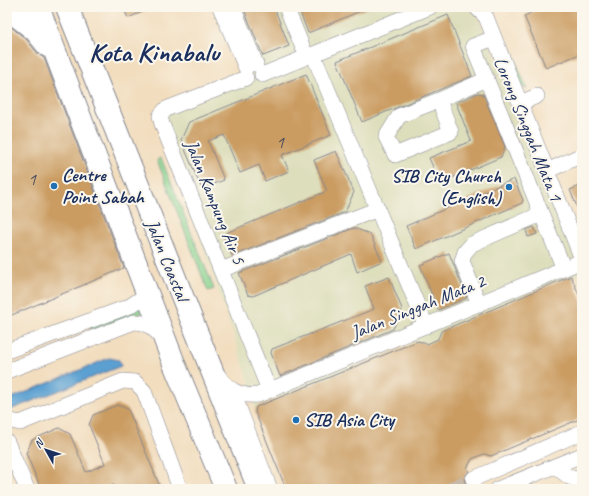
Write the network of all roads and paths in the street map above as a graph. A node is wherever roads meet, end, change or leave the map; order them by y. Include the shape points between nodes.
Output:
1 (38, 7) edge
2 (220, 7) edge
3 (233, 7) edge
4 (286, 7) edge
5 (408, 7) edge
6 (430, 7) edge
7 (476, 7) edge
8 (7, 8) edge
9 (68, 9) edge
10 (494, 38) junction
11 (308, 51) junction
12 (254, 70) junction
13 (487, 79) junction
14 (66, 81) junction
15 (537, 96) dead end
16 (439, 100) dead end
17 (520, 103) junction
18 (582, 155) edge
19 (546, 172) junction
20 (378, 209) junction
21 (541, 214) junction
22 (582, 260) edge
23 (564, 268) junction
24 (221, 270) junction
25 (148, 294) junction
26 (480, 304) junction
27 (426, 326) junction
28 (166, 341) junction
29 (7, 342) edge
30 (24, 343) junction
31 (58, 350) junction
32 (7, 351) edge
33 (207, 360) junction
34 (7, 371) edge
35 (7, 380) edge
36 (232, 390) junction
37 (270, 390) junction
38 (14, 421) edge
39 (582, 432) edge
40 (7, 442) edge
41 (552, 445) junction
42 (582, 455) edge
43 (16, 463) junction
44 (507, 464) junction
45 (558, 464) junction
46 (473, 479) tunnel mouth
47 (579, 480) dead end
48 (514, 482) junction
49 (28, 489) edge
50 (180, 489) edge
51 (226, 489) edge
52 (259, 489) edge
53 (270, 489) edge
54 (498, 489) edge

1 - 14 highway, Jalan Coastal
2 - 12 street
3 - 12 street
4 - 11 street
5 - 11 street, Jalan Kampung Air 5
6 - 11 street
7 - 10 street via 486,17
8 - 14 highway via 35,30 48,47
9 - 33 highway, Jalan Coastal
10 - 13 street, Lorong Singgah Mata 1 via 473,46
10 - 17 street
11 - 12 street, Jalan Kampung Air 5
11 - 20 street
12 - 24 street, Jalan Kampung Air 5 via 166,109 160,116
13 - 16 street
13 - 21 street, Lorong Singgah Mata 1
14 - 25 highway, Jalan Coastal
15 - 17 street
17 - 19 street
18 - 19 street
19 - 22 street
20 - 24 street
20 - 27 street
21 - 23 street, Lorong Singgah Mata 1
21 - 26 street via 472,244 464,252 463,264
22 - 23 street, Jalan Singgah Mata 2
23 - 26 street, Jalan Singgah Mata 2
24 - 37 street, Jalan Kampung Air 5
25 - 28 highway, Jalan Coastal
25 - 30 street via 130,306
26 - 27 street, Jalan Singgah Mata 2
27 - 37 street, Jalan Singgah Mata 2
28 - 31 street via 146,323 134,322
28 - 51 highway, Jalan Coastal
29 - 30 street
30 - 31 street via 37,343 57,337 62,344
30 - 32 street
31 - 34 street
31 - 35 street via 44,365
33 - 36 street
33 - 52 highway, Jalan Coastal via 233,419
36 - 37 street, Jalan Singgah Mata 2 via 246,396
36 - 53 street
38 - 43 street via 13,441 19,459
38 - 50 street via 123,380 135,382 144,391
39 - 41 street
40 - 43 street
41 - 44 street
41 - 45 street via 562,444 567,450 566,456
42 - 45 street
43 - 49 street
44 - 46 street
44 - 48 street via 500,470 500,476 506,482
45 - 47 street via 569,477
45 - 48 street
48 - 54 street

